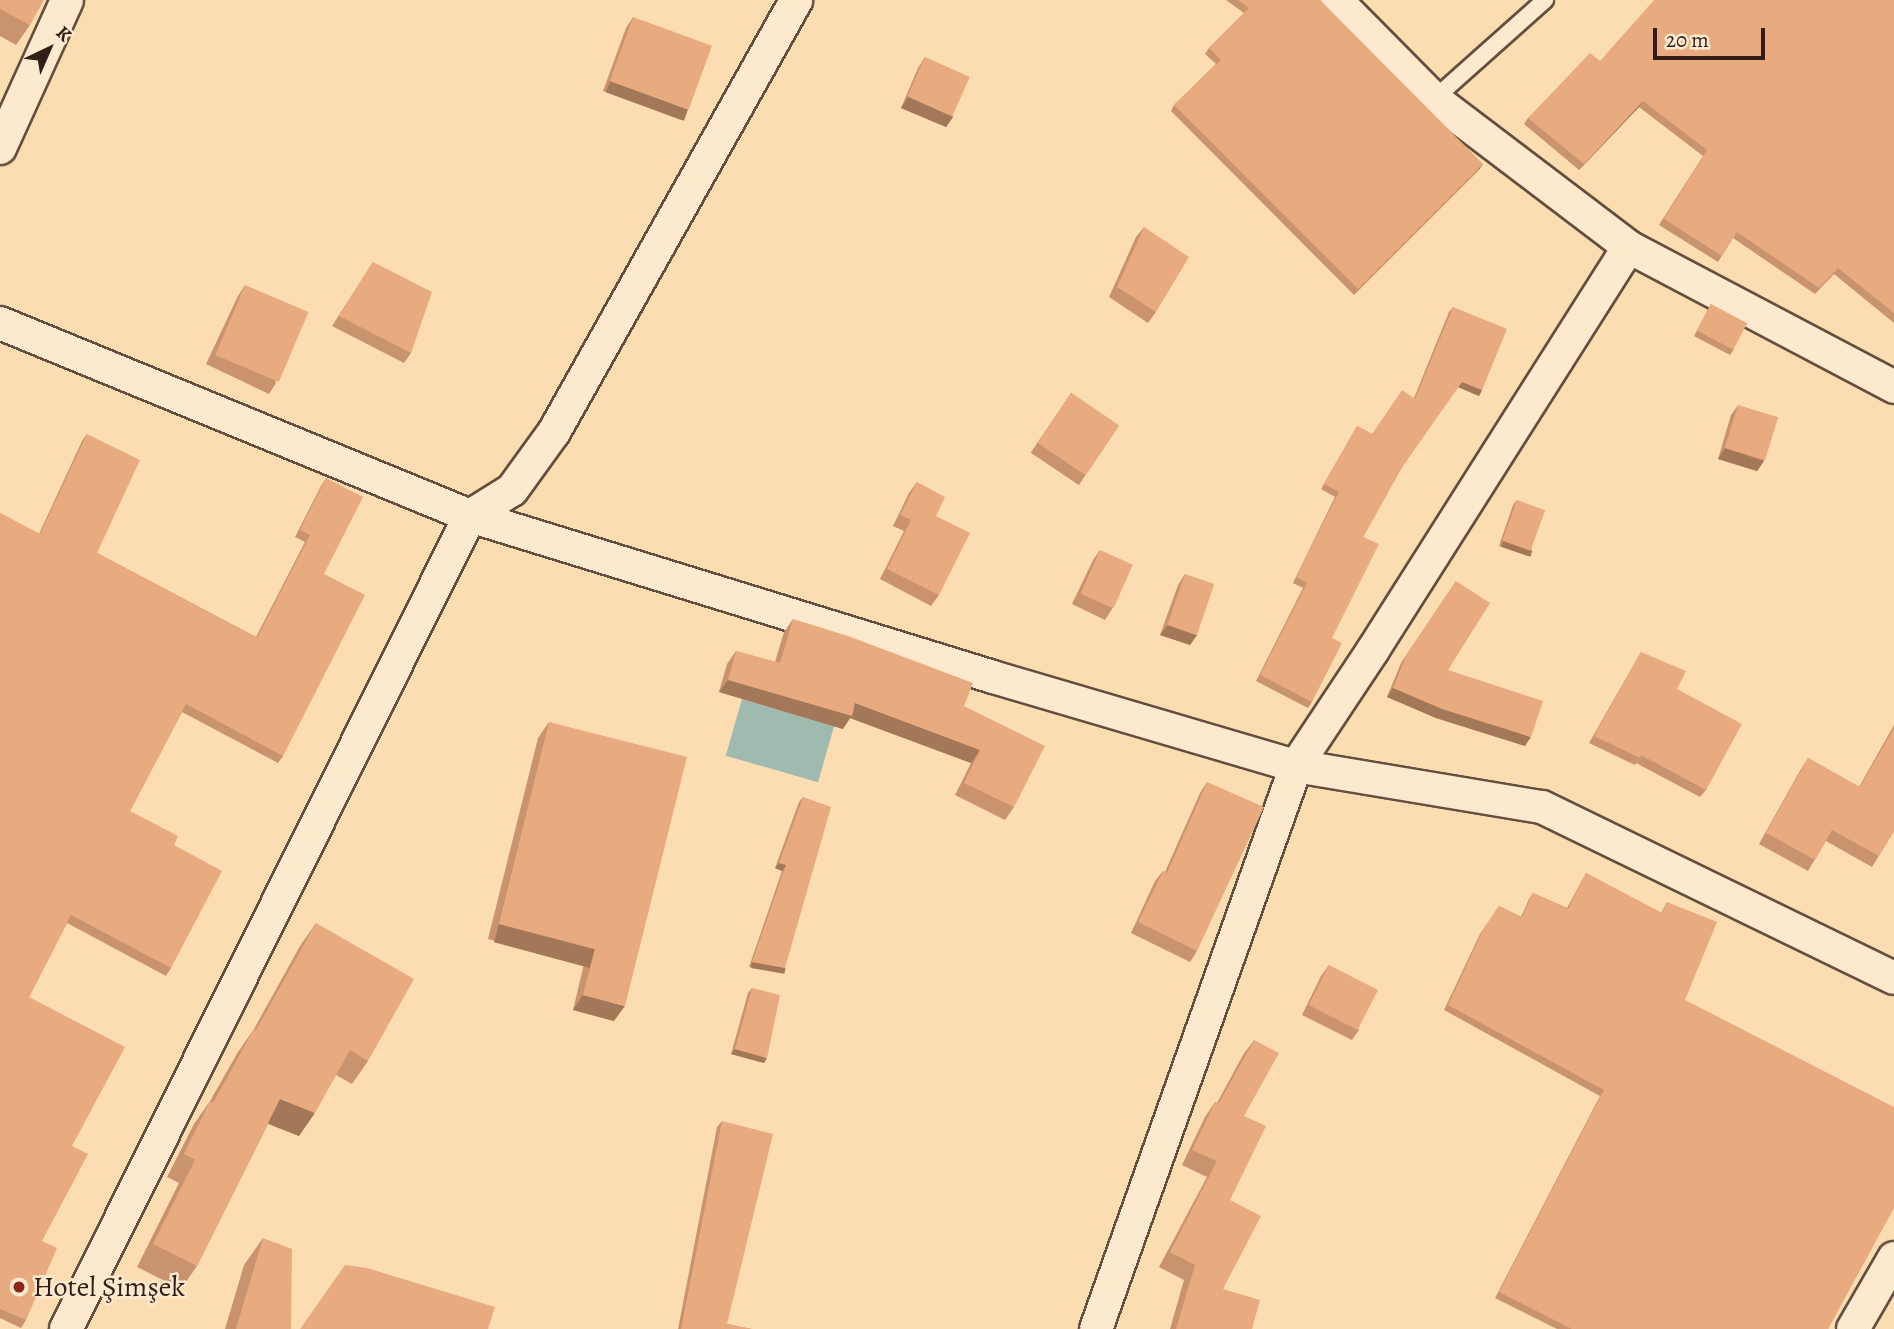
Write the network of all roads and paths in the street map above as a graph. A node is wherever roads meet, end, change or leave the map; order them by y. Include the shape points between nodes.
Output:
1 (66, 0) edge
2 (796, 0) edge
3 (1336, 0) edge
4 (1545, 0) edge
5 (1434, 99) junction
6 (0, 148) edge
7 (1629, 247) junction
8 (0, 323) edge
9 (1894, 387) edge
10 (470, 516) junction
11 (1296, 766) junction
12 (1894, 978) edge
13 (1894, 1258) edge
14 (66, 1329) edge
15 (1096, 1329) edge
16 (1853, 1329) edge

1 - 6 street
2 - 10 street via 554,432 512,490
3 - 5 street
4 - 5 lane
5 - 7 street
7 - 9 street
7 - 11 street
8 - 10 street
10 - 11 street
10 - 14 street
11 - 12 street via 1542,807
11 - 15 street
13 - 16 street

